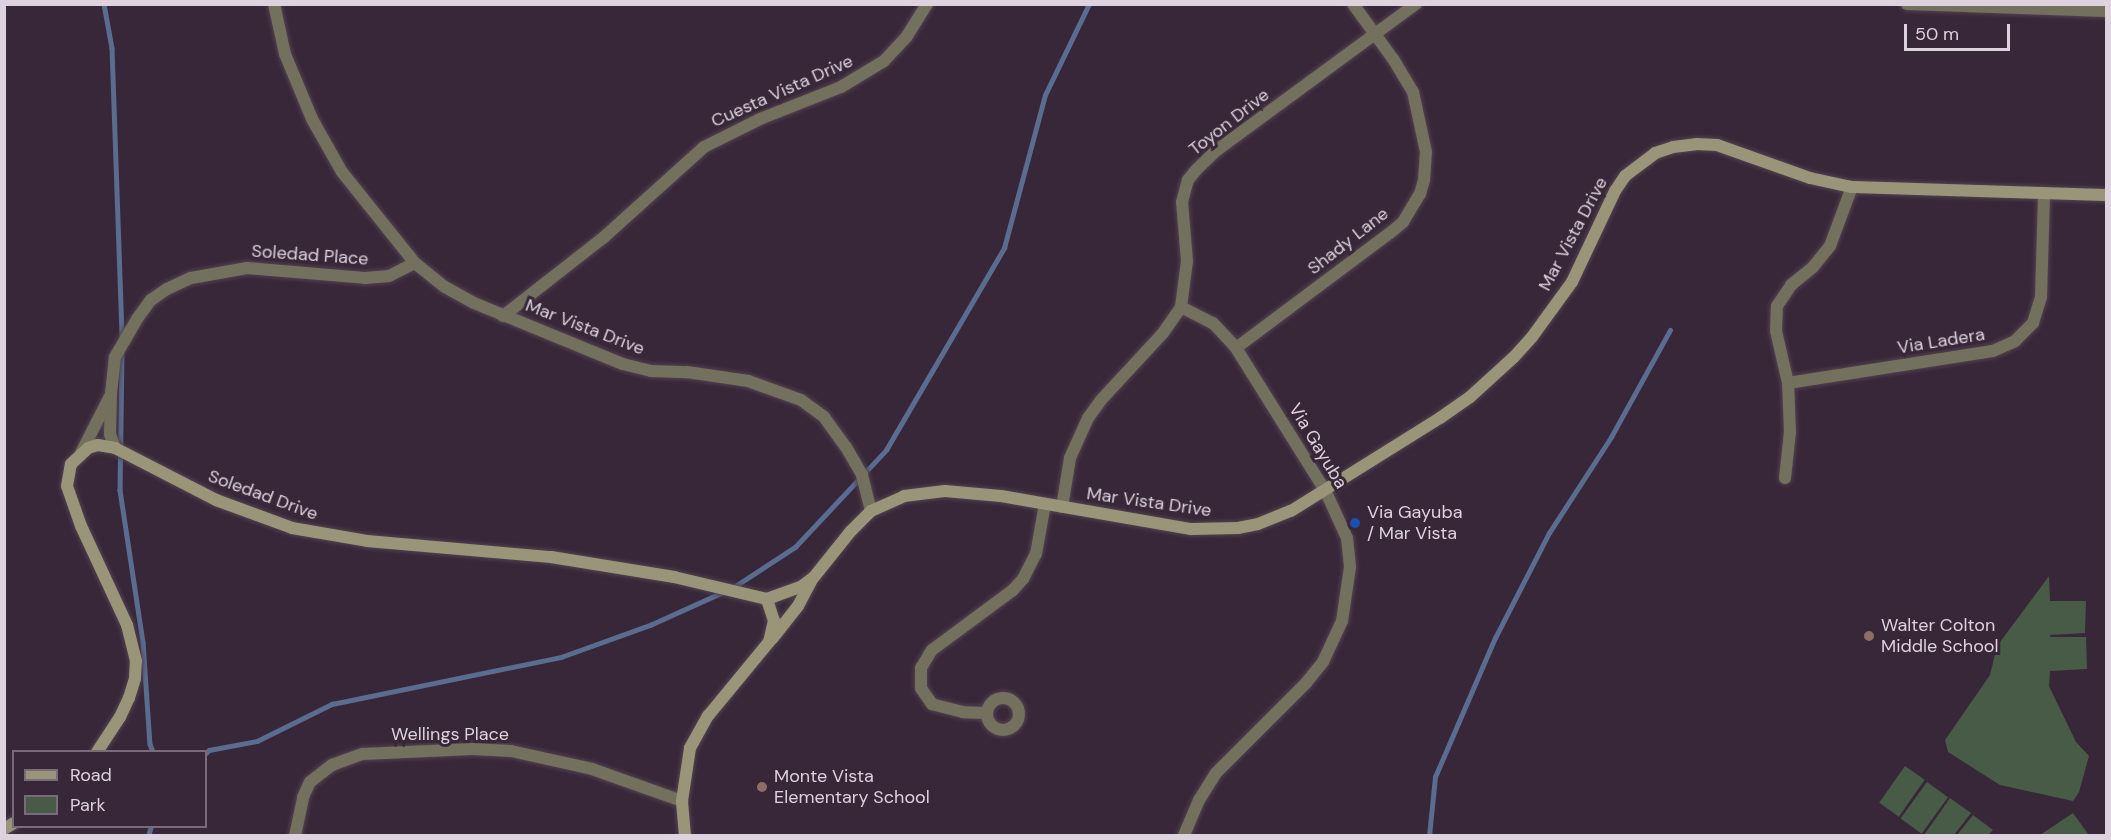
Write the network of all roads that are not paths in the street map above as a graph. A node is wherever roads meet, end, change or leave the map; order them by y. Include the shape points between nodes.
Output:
1 (274, 4) edge
2 (927, 4) edge
3 (1353, 4) edge
4 (1416, 4) edge
5 (1907, 4) edge
6 (2106, 11) edge
7 (1374, 34) junction
8 (1852, 187) junction
9 (2044, 194) junction
10 (2106, 195) edge
11 (415, 263) junction
12 (1181, 307) junction
13 (503, 316) junction
14 (1236, 348) junction
15 (1788, 383) junction
16 (111, 394) junction
17 (115, 448) junction
18 (81, 453) junction
19 (1785, 478) dead end
20 (1326, 492) junction
21 (1045, 504) junction
22 (1062, 507) junction
23 (871, 511) junction
24 (814, 577) junction
25 (767, 599) junction
26 (769, 642) junction
27 (987, 713) dead end
28 (98, 750) edge
29 (682, 801) junction
30 (295, 836) edge
31 (685, 836) edge
32 (1184, 836) edge

1 - 11 street, Mar Vista Drive via 285,54 312,119 342,172
2 - 13 street, Cuesta Vista Drive via 907,36 884,61 841,87 760,119 704,147 603,238
3 - 7 street, Shady Lane
4 - 7 street, Toyon Drive
5 - 6 street
7 - 12 street, Toyon Drive via 1217,150 1188,180 1182,202 1187,261
7 - 14 street, Shady Lane via 1406,77 1418,109 1426,159 1420,194 1403,222 1390,233
8 - 9 street, Mar Vista Drive
8 - 15 street via 1830,246 1791,285 1777,306 1776,331
8 - 20 street, Mar Vista Drive via 1810,178 1717,146 1684,145 1655,153 1625,176 1572,282 1514,357 1463,402
9 - 10 street, Mar Vista Drive
9 - 15 street, Via Ladera via 2041,297 2033,323 2015,341 1993,351
11 - 13 street, Mar Vista Drive via 445,287
11 - 16 street, Soledad Place via 388,276 365,278 247,268 219,271 183,282 151,300 137,319 115,357
12 - 14 street, Via Gayuba via 1213,323
12 - 22 street, Toyon Drive via 1088,418 1070,458
13 - 23 street, Mar Vista Drive via 623,364 651,371 748,381 801,400 824,417 846,447 862,475
14 - 20 street, Via Gayuba
15 - 19 street via 1790,432
16 - 17 street, Soledad Place via 110,434
16 - 18 street
17 - 18 street via 98,445
17 - 25 street, Soledad Drive via 216,500 292,528 367,541 563,558 674,577
18 - 28 street via 67,476 69,497 127,625 136,661 129,698
20 - 22 street, Mar Vista Drive via 1281,516 1220,530 1166,526
20 - 32 street, Via Gayuba via 1350,553 1349,590 1342,621 1314,674 1216,773
21 - 22 street, Mar Vista Drive
21 - 23 street, Mar Vista Drive via 945,491 904,496
21 - 27 street via 1036,554 1023,579 932,650 921,668 921,688 932,704
23 - 24 street
24 - 25 street via 802,586
24 - 26 street via 798,606
25 - 26 street via 774,621
26 - 29 street via 695,736
29 - 30 street, Wellings Place via 592,769 511,751 363,754 332,765 310,782
29 - 31 street

